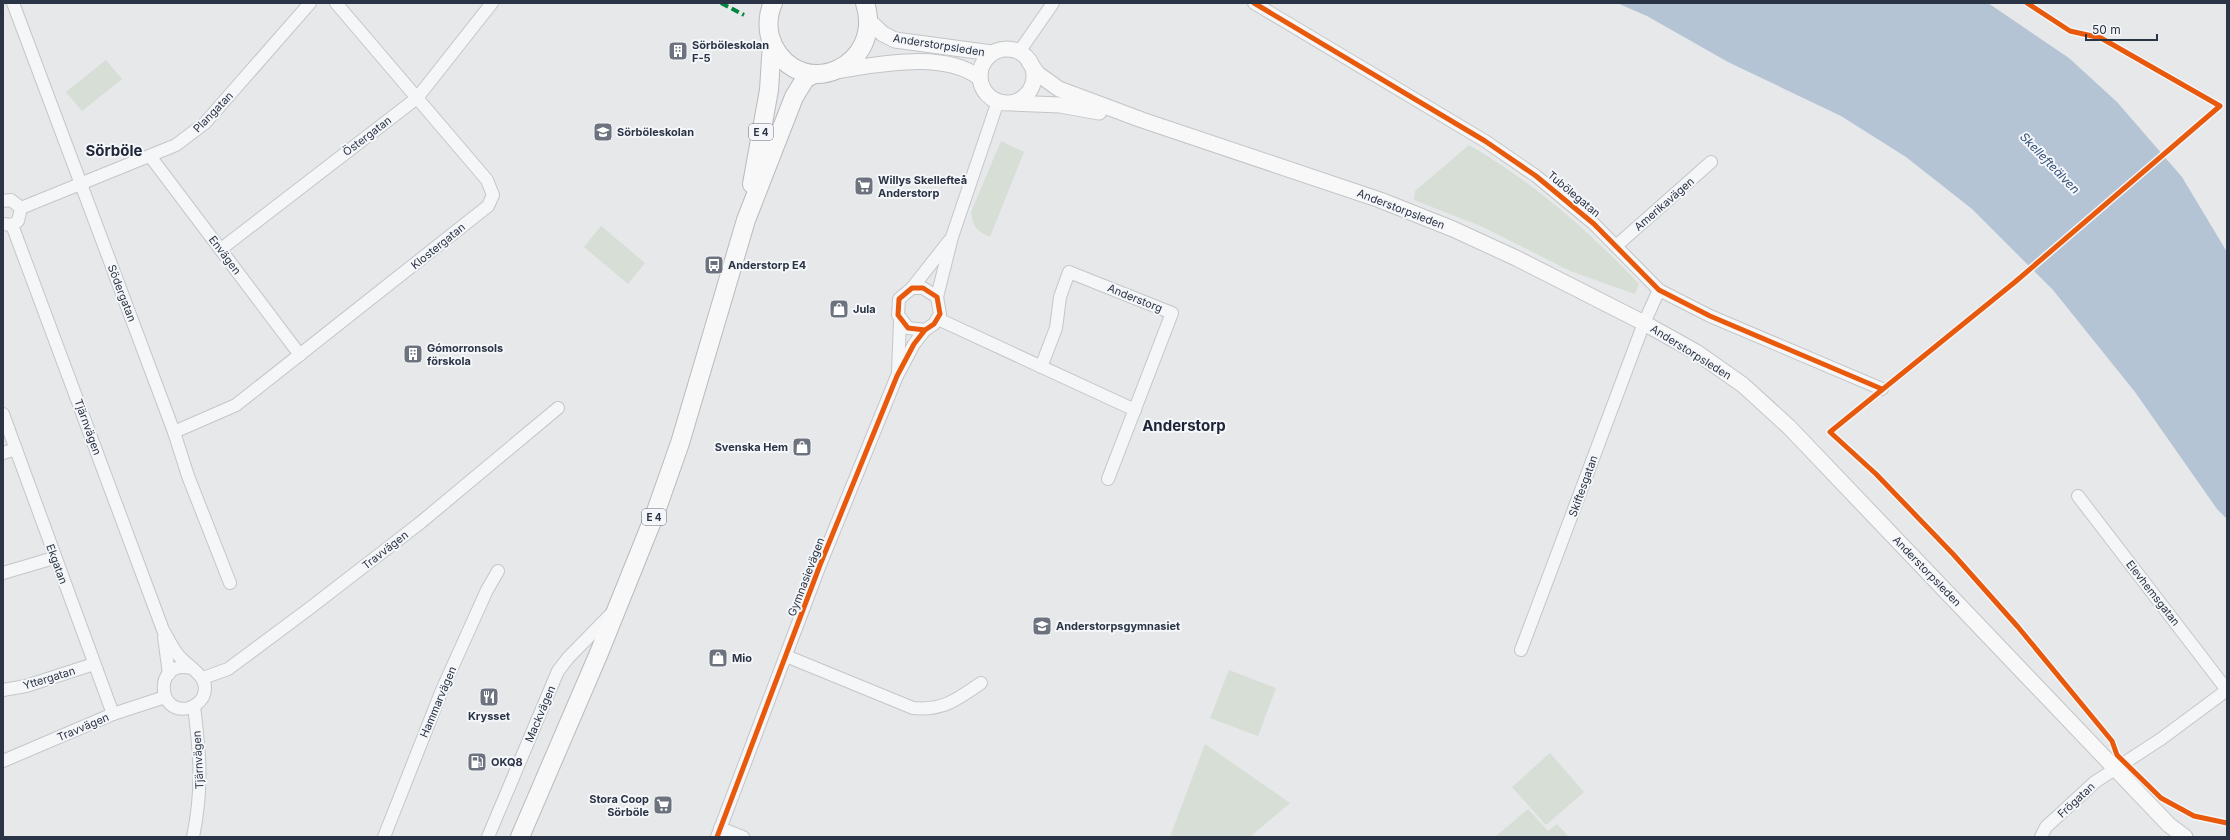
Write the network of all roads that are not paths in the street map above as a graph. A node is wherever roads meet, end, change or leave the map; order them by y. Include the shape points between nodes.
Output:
1 (310, 3) edge
2 (336, 3) edge
3 (492, 3) edge
4 (1053, 3) edge
5 (1254, 3) edge
6 (17, 5) edge
7 (769, 6) edge
8 (866, 9) edge
9 (772, 42) junction
10 (992, 53) junction
11 (1024, 57) junction
12 (833, 72) junction
13 (814, 74) junction
14 (980, 78) junction
15 (417, 98) junction
16 (1001, 102) junction
17 (1142, 120) junction
18 (150, 156) junction
19 (1711, 162) dead end
20 (82, 185) junction
21 (3, 200) edge
22 (21, 208) junction
23 (746, 220) junction
24 (8, 224) edge
25 (952, 237) junction
26 (1616, 246) junction
27 (221, 249) junction
28 (912, 288) junction
29 (1659, 290) junction
30 (937, 297) junction
31 (938, 319) junction
32 (900, 320) junction
33 (1644, 322) junction
34 (925, 330) junction
35 (300, 355) junction
36 (1041, 366) junction
37 (897, 376) junction
38 (1882, 389) dead end
39 (558, 408) dead end
40 (1135, 410) junction
41 (3, 414) edge
42 (174, 432) junction
43 (16, 449) junction
44 (3, 453) edge
45 (1108, 479) dead end
46 (2078, 496) dead end
47 (54, 558) junction
48 (498, 570) dead end
49 (3, 573) edge
50 (230, 583) dead end
51 (616, 608) junction
52 (163, 630) junction
53 (1521, 650) dead end
54 (786, 656) junction
55 (94, 664) junction
56 (191, 668) junction
57 (169, 674) junction
58 (203, 678) junction
59 (981, 683) dead end
60 (3, 690) edge
61 (2227, 690) edge
62 (165, 697) junction
63 (194, 706) junction
64 (113, 714) junction
65 (3, 761) edge
66 (2115, 768) junction
67 (718, 833) edge
68 (193, 837) edge
69 (384, 837) edge
70 (488, 837) edge
71 (520, 837) edge
72 (743, 837) edge
73 (2041, 837) edge
74 (2185, 837) edge

1 - 18 street, Plangatan via 205,123 176,145
2 - 15 street, Klostergatan
3 - 15 street, Östergatan
4 - 11 street
5 - 26 street, Tubölegatan via 1485,141 1571,204
6 - 20 street, Södergatan
7 - 9 highway via 769,31
8 - 10 main road, Anderstorpsleden via 883,34 895,40
8 - 12 highway via 867,37 860,52 849,64
9 - 13 highway via 788,64
9 - 23 highway, E 4 via 769,90
10 - 11 main road via 1005,49
10 - 14 main road via 984,62
11 - 16 main road via 1033,74 1029,90 1017,101
11 - 17 main road, Anderstorpsleden via 1038,74 1059,89
12 - 13 highway
12 - 14 main road, Anderstorpsleden via 890,63 926,62 962,68
13 - 23 highway, E 4 via 805,79 794,97
14 - 16 main road via 987,94
15 - 27 street, Östergatan
15 - 35 street, Klostergatan via 487,180 493,195 488,206
16 - 17 main road, Anderstorpsleden via 1060,105
16 - 25 street
17 - 33 main road, Anderstorpsleden via 1380,200 1452,229
18 - 20 street, Plangatan via 97,176
18 - 27 street, Envägen
19 - 26 street, Amerikavägen
20 - 22 street, Plangatan
20 - 42 street, Södergatan
21 - 22 street via 11,200
22 - 24 street via 18,221
23 - 51 highway, E 4 via 680,443 655,514
24 - 52 street, Tjärnvägen
25 - 28 street
25 - 30 street
26 - 29 street, Tubölegatan
27 - 35 street, Envägen
28 - 30 street via 929,290
28 - 32 street via 903,294 897,304
29 - 33 street, Skiftesgatan
29 - 38 street, Tubölegatan via 1710,316
30 - 31 street via 940,308
31 - 34 street
31 - 36 street
32 - 34 street via 908,328
32 - 37 street, Gymnasievägen
33 - 53 street, Skiftesgatan
33 - 66 main road, Anderstorpsleden via 1696,352 1743,385 1790,427
34 - 37 street, Gymnasievägen via 914,344
35 - 42 street, Klostergatan via 236,405
36 - 40 street
36 - 40 street, Anderstorg via 1056,328 1060,297 1069,272 1172,313
37 - 54 street, Gymnasievägen
39 - 58 street, Travvägen via 420,523 310,608 228,669
40 - 45 street, Anderstorg
41 - 43 street, Ekgatan
42 - 50 street, Södergatan via 188,476
43 - 44 street
43 - 47 street, Ekgatan
46 - 61 street, Elevhemsgatan
47 - 49 street
47 - 55 street, Ekgatan
48 - 69 street, Hammarvägen via 442,690
51 - 70 street, Mackvägen via 558,671
51 - 71 highway, E 4
52 - 56 street, Tjärnvägen via 179,656
52 - 57 street, Tjärnvägen
54 - 59 street via 913,708 943,706
54 - 67 street, Gymnasievägen
55 - 60 street, Yttergatan via 26,686
55 - 64 street, Ekgatan
56 - 57 street via 179,668
56 - 58 street
57 - 62 street via 163,686
58 - 63 street via 204,693 202,699
61 - 66 street, Elevhemsgatan via 2161,739
62 - 63 street via 179,708
62 - 64 street, Travvägen
63 - 68 street, Tjärnvägen via 201,773
64 - 65 street, Travvägen
66 - 73 street, Frögatan via 2085,791 2046,828
66 - 74 main road, Anderstorpsleden via 2169,825
67 - 72 street

